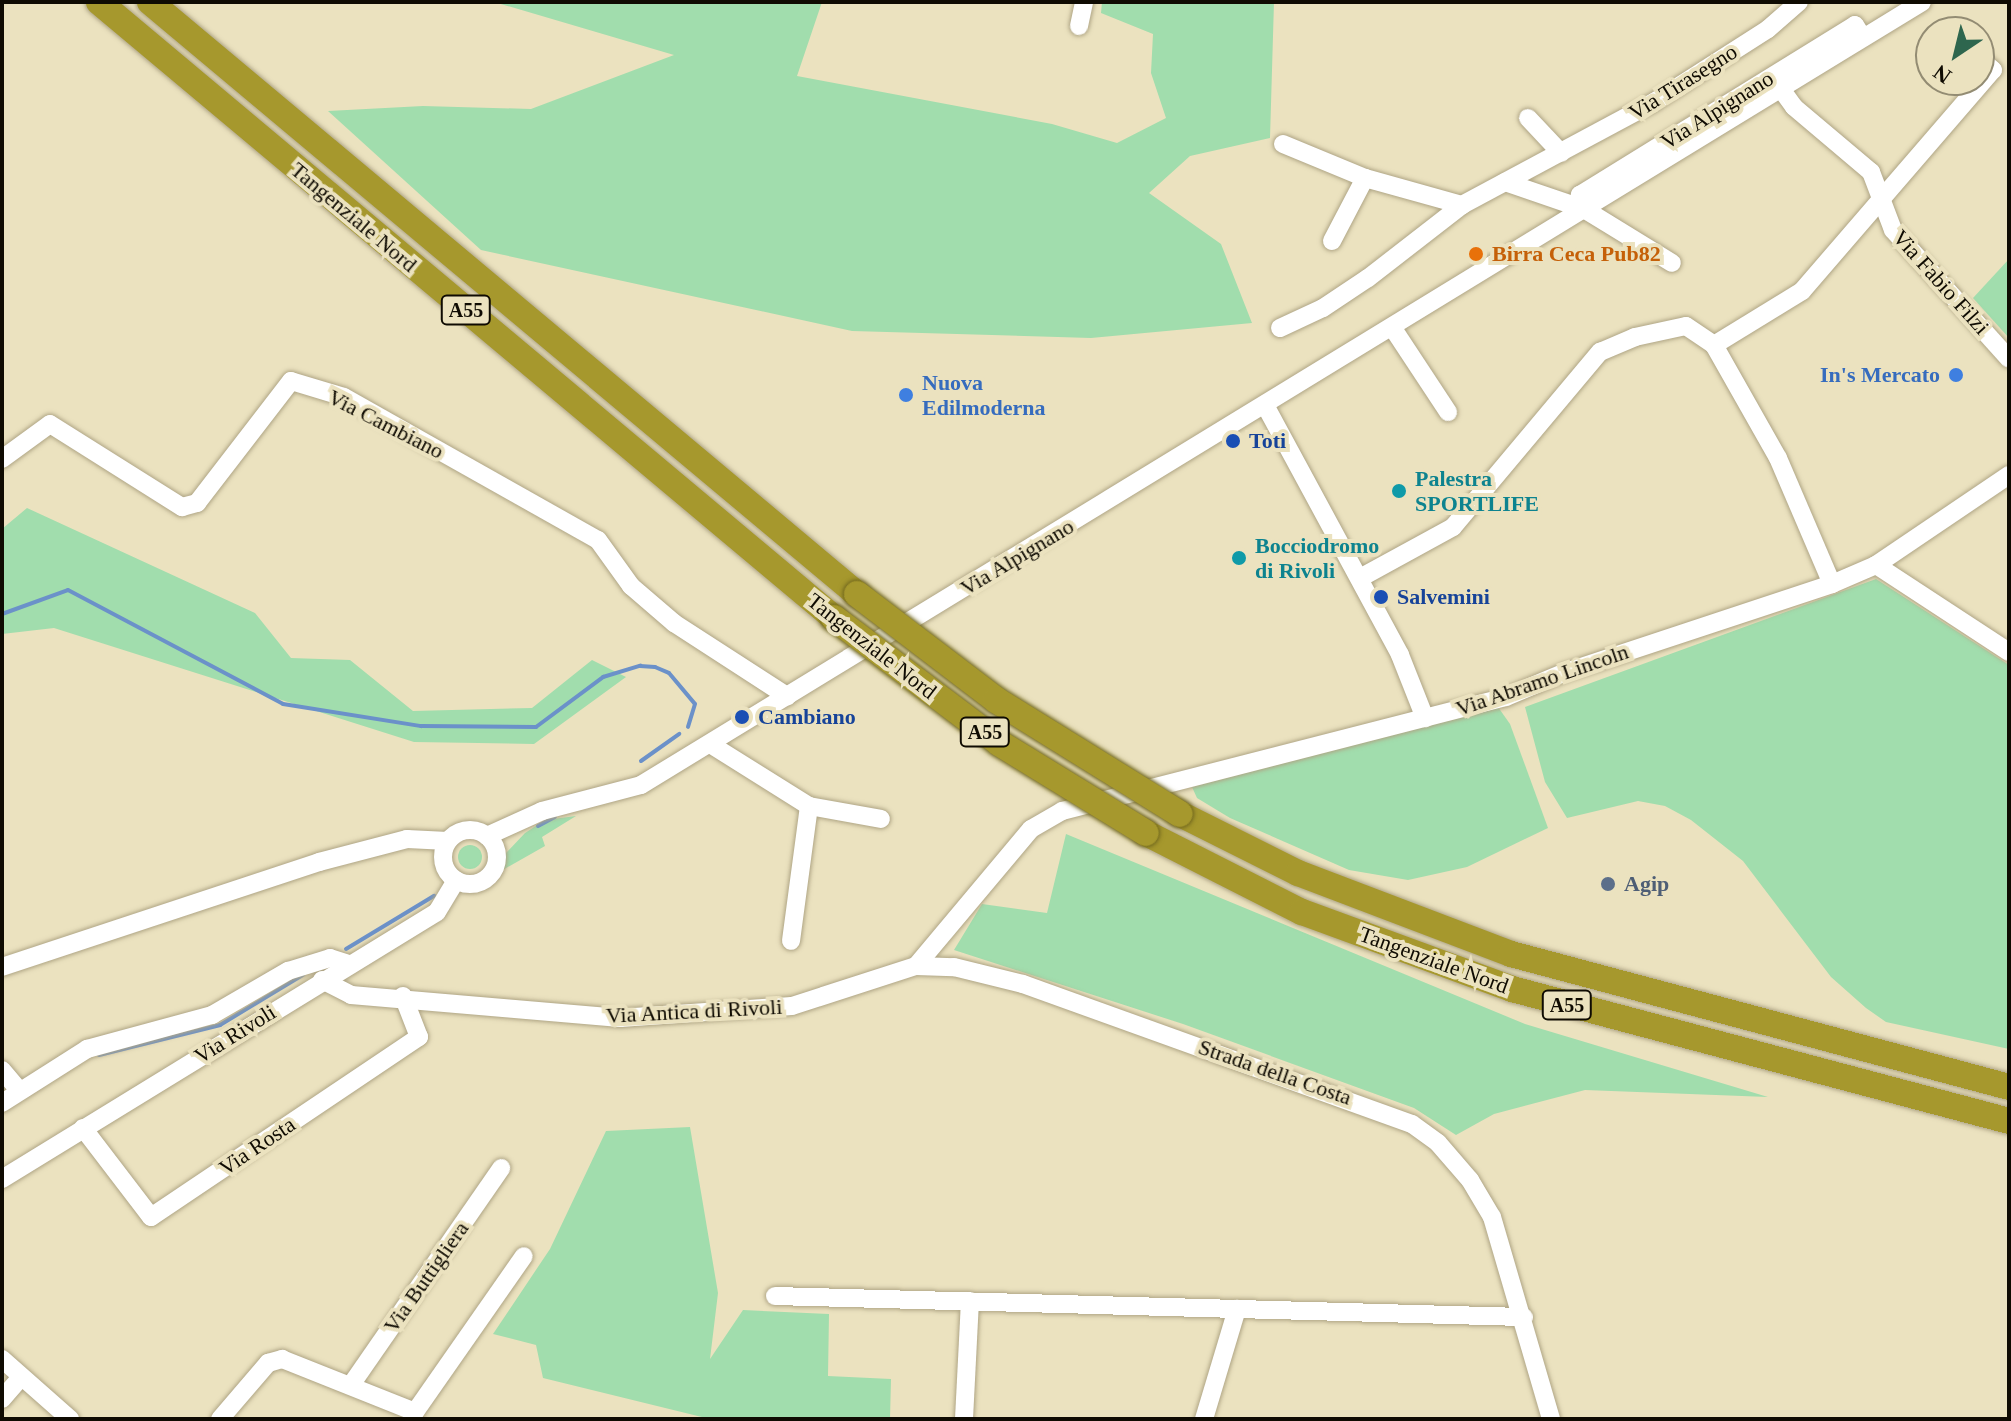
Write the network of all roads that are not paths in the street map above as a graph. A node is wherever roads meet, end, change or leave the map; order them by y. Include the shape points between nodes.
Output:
1 (99, 2) edge
2 (150, 2) edge
3 (1084, 2) edge
4 (1799, 2) edge
5 (1922, 2) edge
6 (1079, 26) dead end
7 (1863, 38) junction
8 (1781, 89) junction
9 (1969, 96) edge
10 (1528, 118) dead end
11 (1283, 144) dead end
12 (1561, 153) junction
13 (1365, 178) junction
14 (1505, 182) junction
15 (1881, 201) junction
16 (1462, 205) junction
17 (1584, 209) junction
18 (1332, 241) dead end
19 (1672, 263) dead end
20 (1392, 327) junction
21 (1280, 328) dead end
22 (1714, 345) junction
23 (2009, 359) edge
24 (1265, 405) junction
25 (1448, 412) dead end
26 (2, 459) edge
27 (2009, 475) edge
28 (1876, 565) junction
29 (1360, 578) junction
30 (1832, 584) junction
31 (2009, 652) edge
32 (787, 696) junction
33 (1425, 718) junction
34 (710, 744) junction
35 (809, 806) junction
36 (881, 819) dead end
37 (448, 841) junction
38 (396, 844) junction
39 (492, 844) junction
40 (451, 873) junction
41 (791, 941) dead end
42 (348, 964) junction
43 (916, 966) junction
44 (2, 967) edge
45 (322, 980) junction
46 (403, 996) junction
47 (2, 1070) edge
48 (2009, 1087) edge
49 (18, 1089) junction
50 (2, 1103) edge
51 (2009, 1121) edge
52 (83, 1128) junction
53 (501, 1168) dead end
54 (2, 1179) edge
55 (524, 1256) dead end
56 (775, 1296) dead end
57 (970, 1301) junction
58 (1237, 1309) junction
59 (1524, 1317) junction
60 (2, 1359) edge
61 (21, 1377) junction
62 (351, 1385) junction
63 (2, 1399) edge
64 (70, 1419) edge
65 (220, 1419) edge
66 (964, 1419) edge
67 (1204, 1419) edge
68 (1551, 1419) edge

1 - 51 highway, Tangenziale Nord / A55, bridge via 834,618 999,743 1146,833 1302,912 1484,979 1627,1023
2 - 48 highway, Tangenziale Nord / A55, bridge via 857,594 1034,726 1180,814 1298,873 1497,950
3 - 6 street
4 - 12 street, Via Tirasegno via 1768,29 1654,102
5 - 7 street, Via Alpignano
7 - 8 street, Via Alpignano
7 - 17 street, Via Alpignano via 1855,25 1580,195
8 - 15 street, Via Fabio Filzi via 1794,107 1871,172
8 - 17 street, Via Alpignano
9 - 15 street via 1895,178
10 - 12 street
11 - 13 street
12 - 14 street, Via Tirasegno
13 - 16 street
13 - 18 street
14 - 16 street, Via Tirasegno
14 - 17 street
15 - 22 street via 1802,291
15 - 23 street, Via Fabio Filzi via 1893,230
16 - 21 street, Via Tirasegno via 1368,278
17 - 19 street
17 - 20 street, Via Alpignano
20 - 24 street, Via Alpignano
20 - 25 street
22 - 29 street via 1686,326 1605,348 1453,527
22 - 30 street via 1778,458
24 - 29 street
24 - 32 street, Via Alpignano
26 - 32 street, Via Cambiano via 50,424 182,507 197,503 291,381 344,397 598,540 631,586 674,623
27 - 28 street, Via Abramo Lincoln
28 - 30 street, Via Abramo Lincoln
28 - 31 street
29 - 33 street via 1418,693
30 - 33 street, Via Abramo Lincoln via 1576,668 1506,697
32 - 34 street, Via Alpignano
33 - 43 street, Via Abramo Lincoln via 1062,811 1031,829 1011,850
34 - 35 street
34 - 39 street, Via Alpignano via 641,785 526,819
35 - 36 street
35 - 41 street
37 - 38 street via 419,838
37 - 39 street via 462,831
37 - 40 street, Via Rivoli
38 - 40 street via 425,851
38 - 44 street via 274,874
39 - 40 street via 489,875 473,883
40 - 42 street, Via Rivoli via 437,912
42 - 45 street, Via Rivoli
42 - 49 street via 330,958 288,971 212,1015 87,1049
43 - 46 street, Via Antica di Rivoli via 792,1006 620,1018
43 - 59 street, Strada della Costa via 954,967 1023,984 1412,1124 1438,1143 1470,1180 1492,1217
45 - 46 street, Via Antica di Rivoli via 351,995
45 - 52 street, Via Rivoli
46 - 52 street, Via Rosta via 419,1037 151,1217
47 - 49 street
49 - 50 street
52 - 54 street, Via Rivoli
53 - 62 street, Via Buttigliera
55 - 62 street via 415,1412
56 - 57 street
57 - 58 street
57 - 66 street
58 - 59 street
58 - 67 street
59 - 68 street, Strada della Costa
60 - 61 street
61 - 63 street
61 - 64 street
62 - 65 street via 282,1359 268,1363

